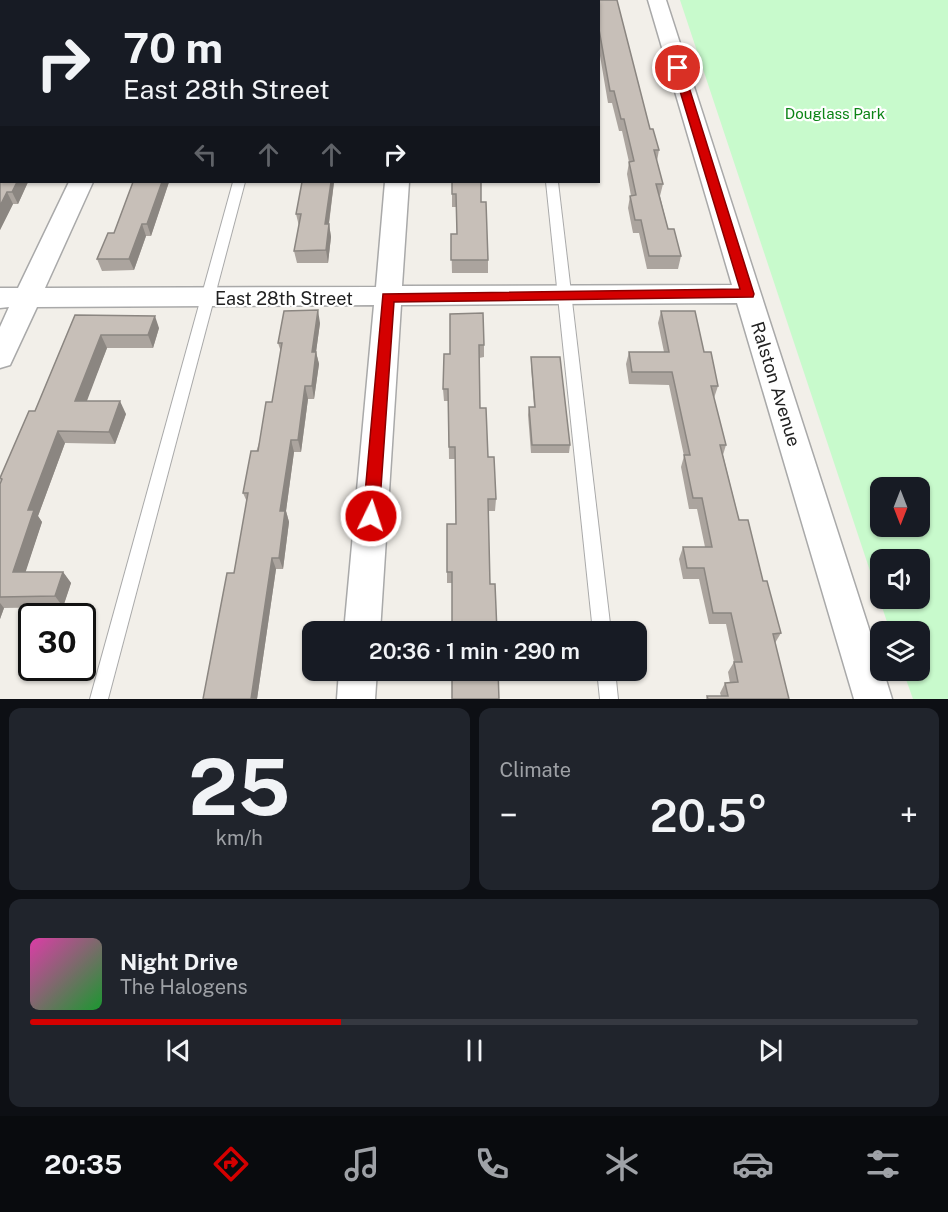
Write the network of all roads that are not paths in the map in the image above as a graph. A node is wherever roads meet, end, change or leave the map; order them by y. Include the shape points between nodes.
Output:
1 (657, 0) edge
2 (81, 183) edge
3 (239, 183) edge
4 (397, 183) edge
5 (552, 183) edge
6 (563, 294) junction
7 (748, 294) junction
8 (388, 297) junction
9 (0, 298) edge
10 (27, 298) junction
11 (206, 298) junction
12 (0, 357) edge
13 (363, 621) edge
14 (601, 621) edge
15 (357, 681) edge
16 (607, 681) edge
17 (99, 699) edge
18 (356, 699) edge
19 (609, 699) edge
20 (873, 699) edge

1 - 7 street, Ralston Avenue
2 - 10 street
3 - 11 lane
4 - 8 street
5 - 6 lane
6 - 7 street, East 28th Street
6 - 8 street, East 28th Street
6 - 14 lane
7 - 20 street, Ralston Avenue
8 - 11 street, East 28th Street
8 - 13 street
9 - 10 street, East 28th Street
10 - 11 street, East 28th Street
10 - 12 street
11 - 17 lane
15 - 18 street
16 - 19 lane

